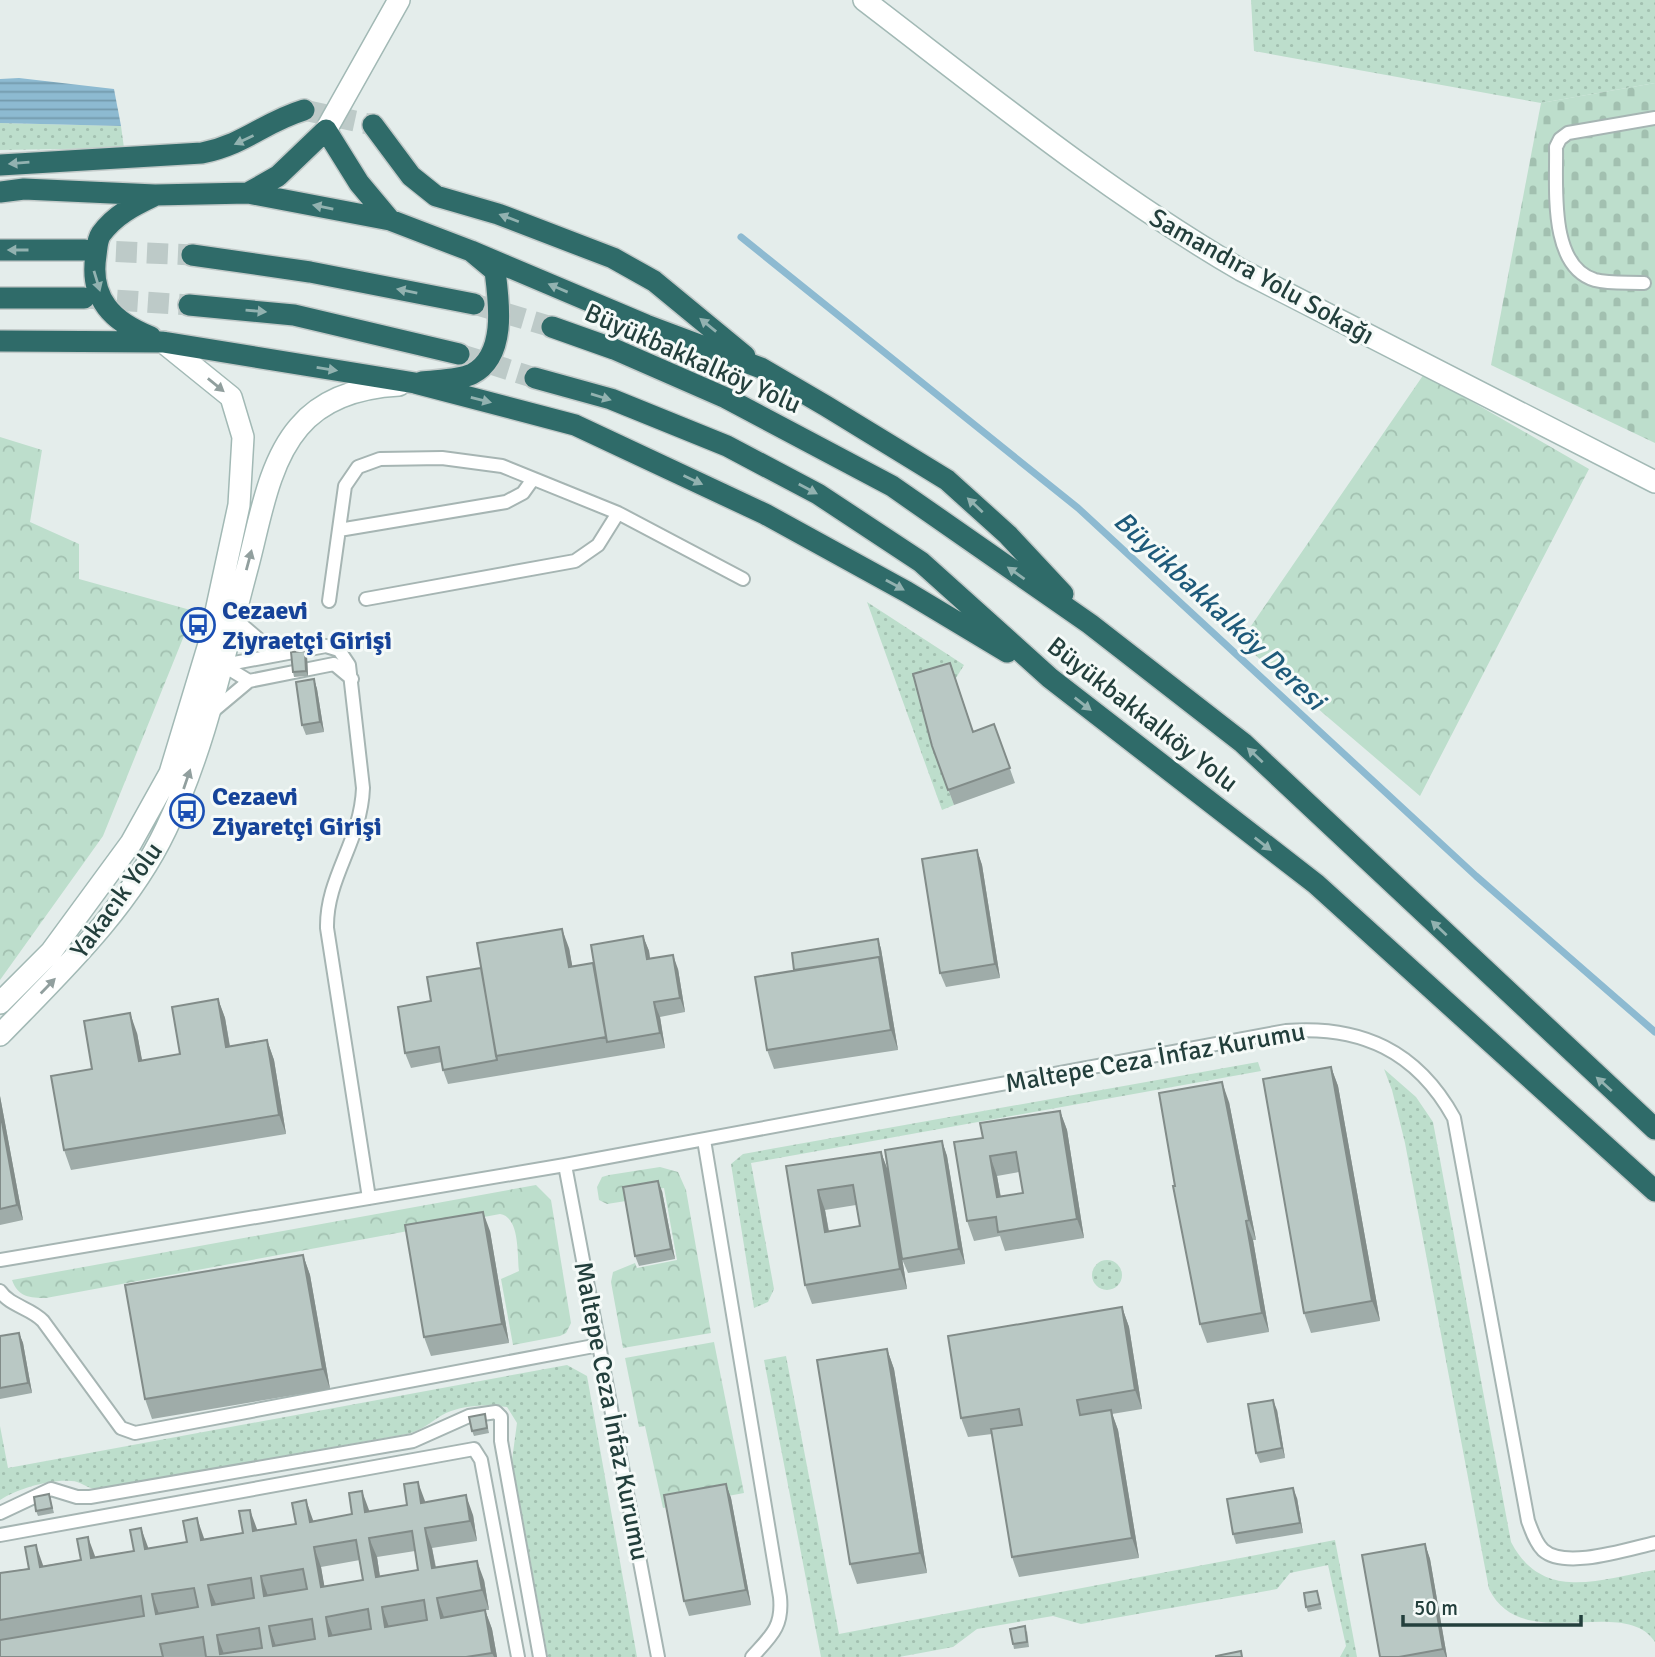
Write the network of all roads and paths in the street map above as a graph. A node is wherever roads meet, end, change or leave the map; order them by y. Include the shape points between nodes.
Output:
1 (399, 0) edge
2 (864, 0) edge
3 (304, 110) tunnel mouth
4 (1655, 118) edge
5 (373, 125) tunnel mouth
6 (326, 130) junction
7 (0, 165) edge
8 (0, 192) edge
9 (248, 193) junction
10 (155, 195) junction
11 (390, 220) junction
12 (0, 250) edge
13 (85, 250) tunnel mouth
14 (471, 251) junction
15 (192, 255) tunnel mouth
16 (1644, 282) dead end
17 (0, 298) edge
18 (84, 298) tunnel mouth
19 (188, 304) tunnel mouth
20 (474, 304) tunnel mouth
21 (552, 327) tunnel mouth
22 (0, 341) edge
23 (163, 342) junction
24 (459, 354) tunnel mouth
25 (761, 368) junction
26 (535, 378) tunnel mouth
27 (415, 383) junction
28 (533, 479) junction
29 (1655, 482) edge
30 (618, 513) junction
31 (339, 530) junction
32 (743, 579) dead end
33 (366, 599) dead end
34 (329, 601) dead end
35 (234, 618) junction
36 (1090, 624) junction
37 (277, 655) junction
38 (212, 668) junction
39 (1050, 678) junction
40 (352, 679) junction
41 (249, 681) junction
42 (207, 717) junction
43 (0, 1003) edge
44 (0, 1035) edge
45 (1655, 1129) edge
46 (704, 1140) junction
47 (565, 1165) junction
48 (1655, 1191) edge
49 (369, 1198) junction
50 (0, 1260) edge
51 (0, 1291) edge
52 (599, 1345) junction
53 (0, 1513) edge
54 (0, 1535) edge
55 (1655, 1544) edge
56 (518, 1657) edge
57 (540, 1657) edge
58 (658, 1657) edge
59 (752, 1657) edge

1 - 6 main road
2 - 29 main road, Samandıra Yolu Sokağı via 1076,162 1192,241
3 -> 7 highway via 274,119 229,147 202,153
4 - 16 lane via 1568,133 1556,147 1559,230 1571,261 1594,280
25 -> 5 highway via 654,281 613,258 498,214 436,196 411,176
6 - 9 highway via 278,176
6 - 11 highway via 359,183
8 - 10 highway
9 - 10 highway
11 -> 9 highway
10 -> 23 highway via 122,211 99,236 93,273 107,311 124,326
11 - 14 highway
13 -> 12 highway
25 -> 14 highway
14 - 27 highway via 495,271 499,302 494,351 472,373
20 -> 15 highway
17 - 18 highway
19 -> 24 highway via 294,314
36 -> 21 highway, Büyükbakkalköy Yolu via 892,486 726,398
22 - 23 highway
23 -> 27 highway
23 -> 38 main road, Yakacık Yolu via 231,397 243,437 239,505 209,643
36 -> 25 highway via 1008,536 947,480
26 -> 39 highway, Büyükbakkalköy Yolu via 611,399 727,446 818,494 920,562
35 -> 27 main road, Yakacık Yolu via 268,489 284,449 300,425 331,400 372,387
27 -> 39 highway via 575,425 765,514
28 - 30 lane
28 - 31 lane via 523,493 506,502
28 - 31 lane via 502,466 442,458 372,461 358,467 348,479
30 - 32 lane
30 - 33 lane via 598,545 575,561
31 - 34 lane
35 - 37 lane
35 - 38 main road, Yakacık Yolu
45 -> 36 highway, Büyükbakkalköy Yolu via 1243,743
37 - 38 lane
37 - 40 lane via 333,646 344,655
38 - 41 lane
38 - 42 main road, Yakacık Yolu
38 - 43 main road, Yakacık Yolu via 170,773 131,843 51,952
39 -> 48 highway, Büyükbakkalköy Yolu via 1316,884
40 - 41 lane via 334,664
40 - 49 lane via 362,807 332,888 327,928
41 - 42 lane
44 -> 42 main road, Yakacık Yolu via 92,939 154,853 182,794
46 - 47 lane, Maltepe Ceza İnfaz Kurumu
46 - 55 lane, Maltepe Ceza İnfaz Kurumu via 1286,1031 1334,1030 1385,1047 1427,1078 1454,1118 1534,1536 1544,1550 1571,1560
46 - 59 lane via 782,1615
47 - 49 lane, Maltepe Ceza İnfaz Kurumu
47 - 52 lane, Maltepe Ceza İnfaz Kurumu
49 - 50 lane, Maltepe Ceza İnfaz Kurumu
51 - 52 lane via 43,1321 121,1428 135,1433
52 - 58 lane, Maltepe Ceza İnfaz Kurumu
53 - 57 lane via 51,1489 90,1497 413,1441 469,1416 496,1412 501,1417 501,1441
54 - 56 lane via 474,1450 481,1461

